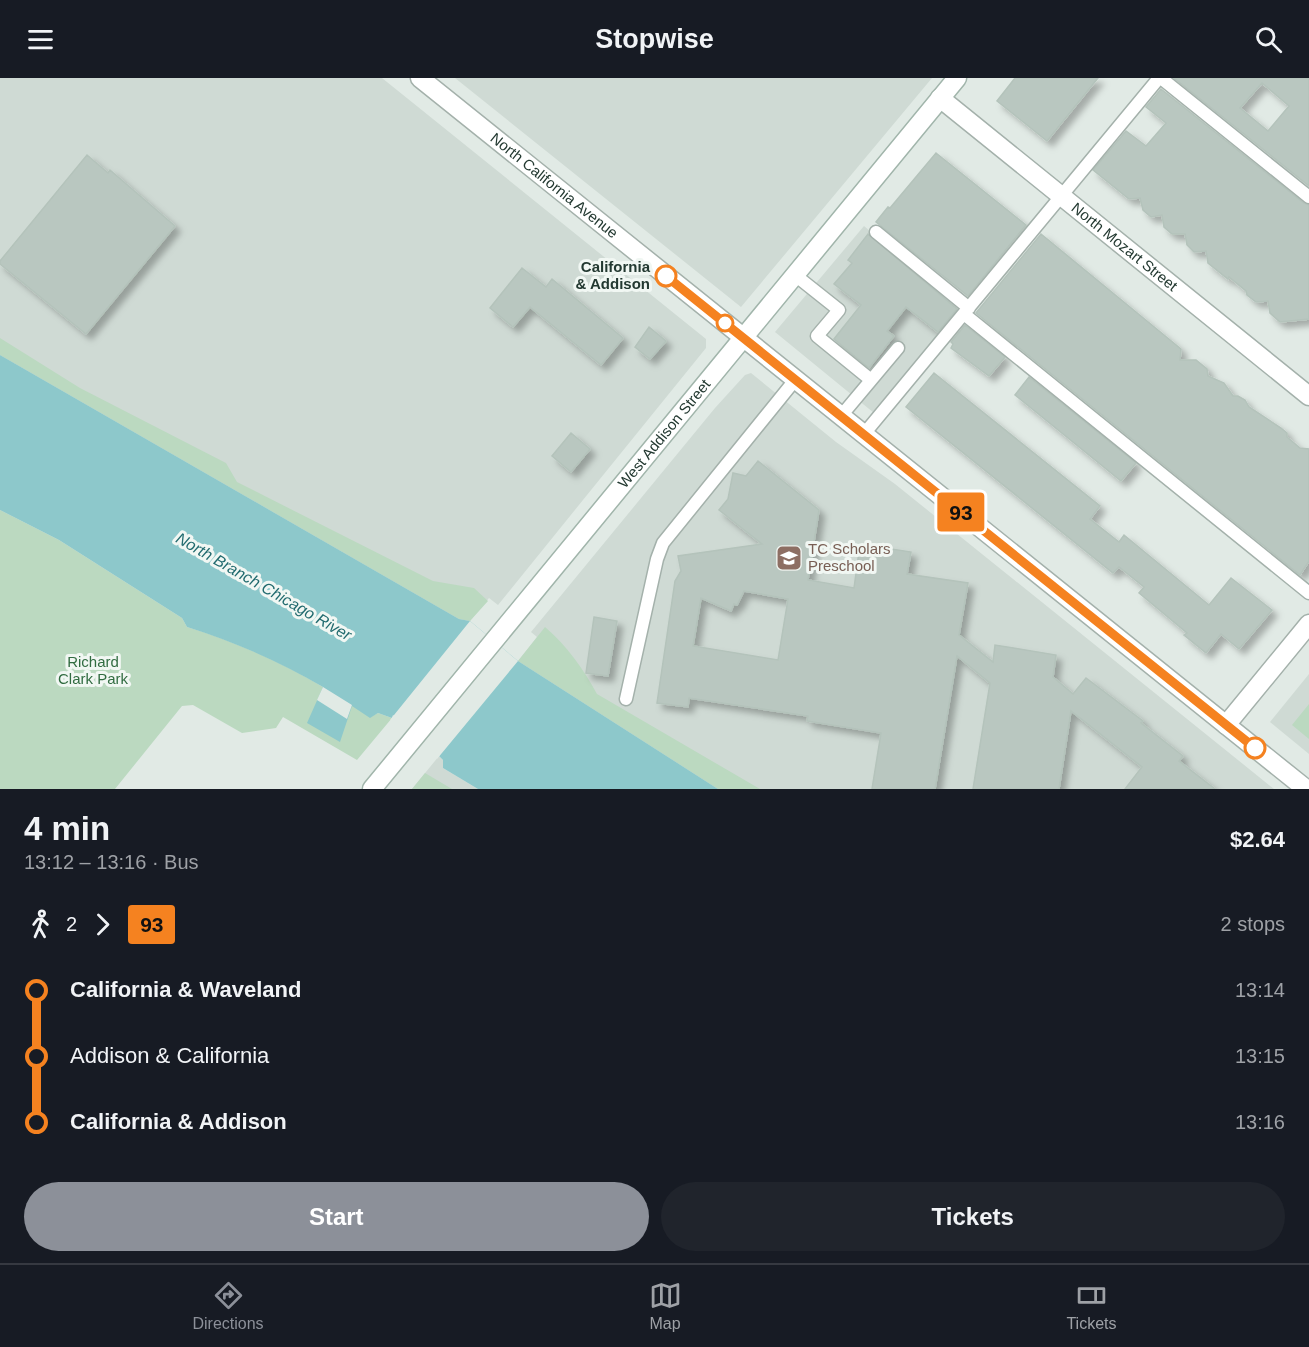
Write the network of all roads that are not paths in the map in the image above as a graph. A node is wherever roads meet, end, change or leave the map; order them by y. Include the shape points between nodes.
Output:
1 (420, 78) edge
2 (957, 78) edge
3 (1160, 78) edge
4 (940, 98) junction
5 (1061, 197) junction
6 (1309, 197) edge
7 (876, 232) dead end
8 (795, 275) junction
9 (966, 311) junction
10 (743, 338) junction
11 (898, 348) dead end
12 (795, 380) junction
13 (871, 380) junction
14 (1309, 396) edge
15 (841, 416) junction
16 (864, 435) junction
17 (1309, 592) edge
18 (1309, 624) edge
19 (626, 699) dead end
20 (1226, 725) junction
21 (372, 789) edge
22 (1306, 789) edge

1 - 10 street, North California Avenue
2 - 4 street, West Addison Street
3 - 5 lane
3 - 6 lane
4 - 5 street, North Mozart Street
4 - 8 street, West Addison Street
5 - 9 lane
5 - 14 street, North Mozart Street
7 - 9 lane
8 - 10 street, West Addison Street
8 - 13 lane via 839,310 817,336
9 - 16 lane
9 - 17 lane
10 - 12 street, North California Avenue
10 - 21 street, West Addison Street
11 - 13 lane
12 - 15 street, North California Avenue
12 - 19 lane via 663,543
13 - 15 lane
15 - 16 street, North California Avenue
16 - 20 street, North California Avenue
18 - 20 street
20 - 22 street, North California Avenue

